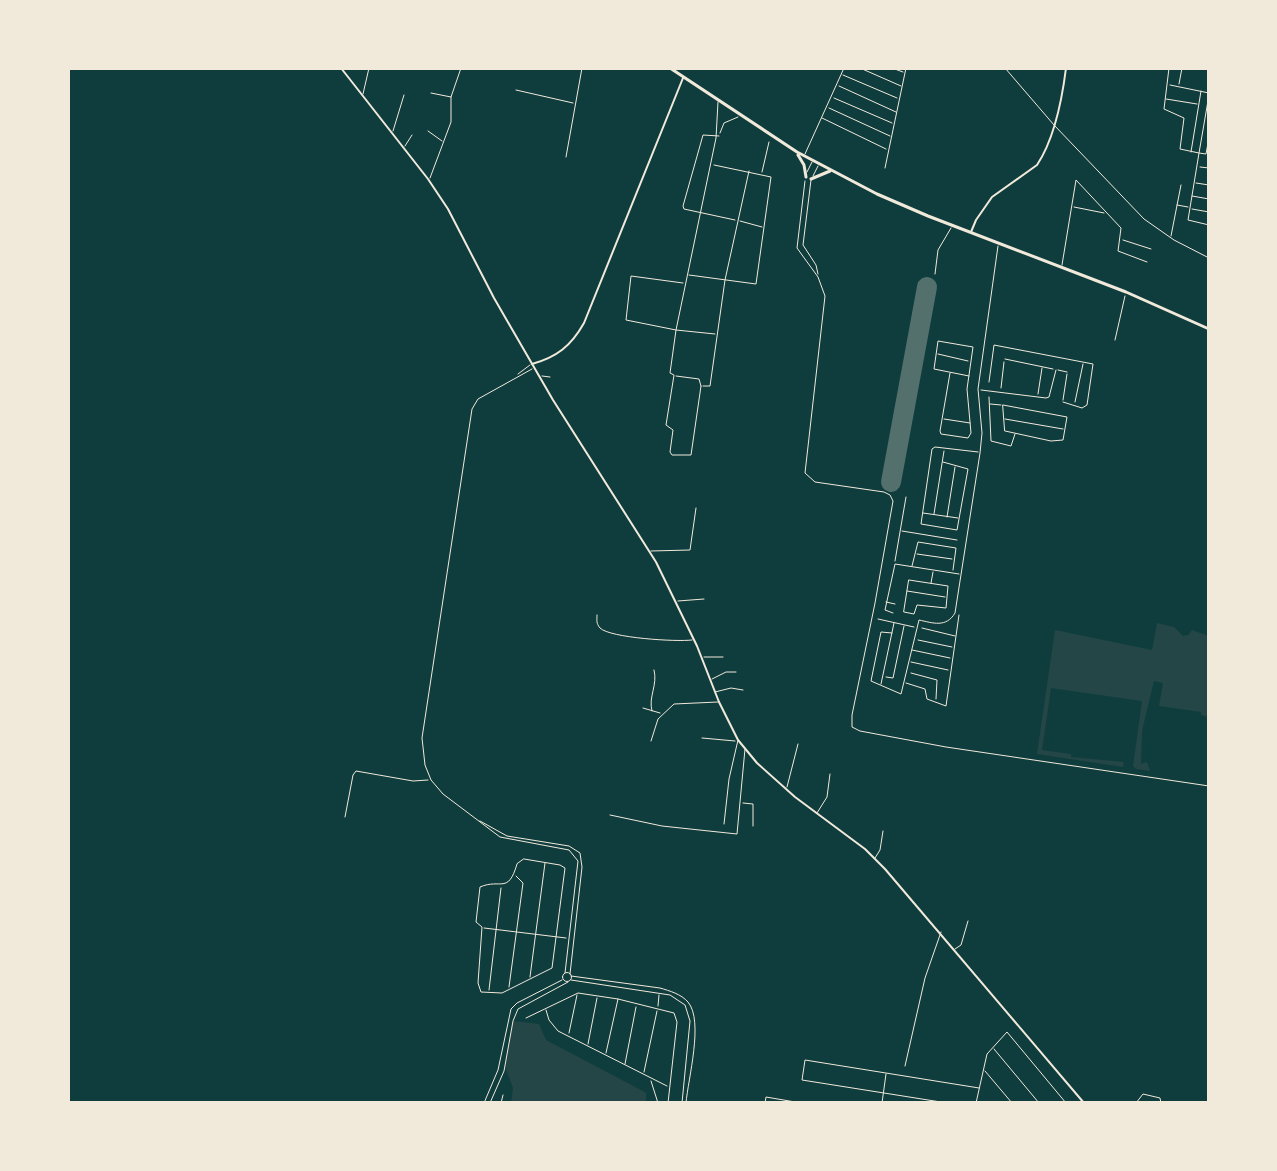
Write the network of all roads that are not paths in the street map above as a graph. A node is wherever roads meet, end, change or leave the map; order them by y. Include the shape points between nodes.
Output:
1 (341, 68) edge
2 (369, 68) edge
3 (461, 68) edge
4 (582, 68) edge
5 (670, 68) edge
6 (844, 68) edge
7 (860, 68) edge
8 (892, 68) edge
9 (906, 68) edge
10 (1005, 68) edge
11 (1066, 68) edge
12 (1169, 68) edge
13 (1182, 68) edge
14 (905, 73) junction
15 (842, 74) junction
16 (1209, 75) edge
17 (683, 77) junction
18 (1209, 80) edge
19 (1167, 84) junction
20 (837, 85) junction
21 (902, 86) junction
22 (1179, 86) junction
23 (516, 90) dead end
24 (1201, 91) junction
25 (431, 93) dead end
26 (1209, 94) edge
27 (404, 95) dead end
28 (831, 96) junction
29 (362, 97) junction
30 (451, 97) junction
31 (899, 99) junction
32 (1165, 99) junction
33 (718, 100) junction
34 (576, 104) junction
35 (1199, 104) junction
36 (826, 107) junction
37 (897, 112) junction
38 (741, 116) junction
39 (719, 117) junction
40 (822, 118) junction
41 (727, 121) junction
42 (894, 124) junction
43 (1054, 125) junction
44 (428, 131) dead end
45 (393, 134) junction
46 (412, 135) dead end
47 (717, 136) junction
48 (892, 137) junction
49 (1209, 140) edge
50 (444, 142) junction
51 (769, 142) dead end
52 (403, 147) junction
53 (888, 150) junction
54 (797, 152) junction
55 (1191, 152) junction
56 (1199, 153) junction
57 (1208, 154) edge
58 (804, 156) junction
59 (566, 157) dead end
60 (812, 161) junction
61 (819, 164) junction
62 (711, 165) junction
63 (1197, 166) junction
64 (885, 168) dead end
65 (1209, 168) edge
66 (749, 171) junction
67 (831, 171) junction
68 (761, 175) junction
69 (806, 177) junction
70 (428, 179) junction
71 (811, 179) junction
72 (1194, 182) junction
73 (1181, 185) dead end
74 (1209, 185) edge
75 (1192, 196) junction
76 (1209, 199) edge
77 (1177, 205) junction
78 (1071, 206) junction
79 (1190, 208) junction
80 (1209, 212) edge
81 (700, 213) junction
82 (1106, 214) junction
83 (738, 220) junction
84 (952, 225) junction
85 (1209, 225) edge
86 (765, 228) junction
87 (971, 233) junction
88 (1171, 236) dead end
89 (1120, 239) junction
90 (999, 244) junction
91 (1151, 249) dead end
92 (810, 257) junction
93 (1209, 258) edge
94 (805, 260) junction
95 (1147, 262) dead end
96 (1062, 268) junction
97 (935, 274) dead end
98 (688, 275) junction
99 (818, 277) junction
100 (725, 280) junction
101 (686, 283) junction
102 (1126, 292) junction
103 (1209, 329) edge
104 (676, 330) junction
105 (718, 334) junction
106 (1115, 340) dead end
107 (936, 354) junction
108 (971, 361) junction
109 (1083, 362) junction
110 (533, 366) junction
111 (1043, 367) junction
112 (1056, 370) junction
113 (950, 373) junction
114 (674, 375) junction
115 (539, 376) junction
116 (969, 376) junction
117 (550, 377) dead end
118 (989, 382) dead end
119 (701, 386) junction
120 (978, 389) junction
121 (1000, 391) junction
122 (989, 397) dead end
123 (1037, 397) junction
124 (989, 404) junction
125 (1003, 405) junction
126 (1075, 405) junction
127 (941, 418) junction
128 (1004, 419) junction
129 (970, 423) junction
130 (1066, 430) junction
131 (1016, 434) junction
132 (945, 448) junction
133 (980, 453) junction
134 (943, 462) junction
135 (956, 464) junction
136 (906, 497) dead end
137 (696, 508) dead end
138 (922, 512) junction
139 (934, 514) junction
140 (947, 517) junction
141 (960, 519) junction
142 (900, 531) junction
143 (957, 540) dead end
144 (648, 551) junction
145 (914, 554) junction
146 (954, 560) junction
147 (896, 564) junction
148 (912, 566) junction
149 (934, 570) junction
150 (952, 573) junction
151 (961, 574) junction
152 (891, 578) junction
153 (900, 580) dead end
154 (931, 584) junction
155 (889, 590) junction
156 (907, 591) junction
157 (897, 592) dead end
158 (948, 598) junction
159 (704, 599) dead end
160 (675, 601) junction
161 (886, 602) junction
162 (895, 604) dead end
163 (893, 613) dead end
164 (597, 615) dead end
165 (959, 615) dead end
166 (878, 619) dead end
167 (894, 623) junction
168 (904, 626) junction
169 (917, 628) junction
170 (922, 628) dead end
171 (927, 630) junction
172 (892, 633) junction
173 (956, 636) junction
174 (915, 639) junction
175 (694, 640) junction
176 (925, 641) junction
177 (954, 648) junction
178 (912, 650) junction
179 (723, 657) dead end
180 (702, 658) junction
181 (952, 659) junction
182 (910, 662) junction
183 (654, 670) dead end
184 (951, 670) junction
185 (736, 672) dead end
186 (908, 672) junction
187 (883, 676) junction
188 (710, 680) junction
189 (905, 682) junction
190 (881, 686) junction
191 (743, 690) dead end
192 (715, 692) junction
193 (719, 702) junction
194 (936, 702) junction
195 (643, 708) dead end
196 (652, 711) junction
197 (662, 713) junction
198 (702, 738) dead end
199 (651, 741) dead end
200 (738, 741) junction
201 (798, 744) dead end
202 (745, 748) junction
203 (830, 774) dead end
204 (431, 780) junction
205 (1209, 786) edge
206 (786, 789) junction
207 (740, 803) junction
208 (817, 813) junction
209 (610, 815) dead end
210 (345, 817) dead end
211 (478, 820) junction
212 (724, 824) dead end
213 (753, 826) dead end
214 (883, 831) dead end
215 (874, 859) junction
216 (546, 862) junction
217 (514, 875) junction
218 (501, 885) junction
219 (968, 921) dead end
220 (482, 927) junction
221 (496, 929) junction
222 (516, 931) junction
223 (941, 932) junction
224 (536, 933) junction
225 (556, 937) junction
226 (569, 938) junction
227 (574, 938) junction
228 (955, 949) junction
229 (565, 973) junction
230 (570, 978) junction
231 (529, 979) junction
232 (562, 980) junction
233 (660, 988) junction
234 (509, 990) junction
235 (488, 993) junction
236 (578, 993) junction
237 (660, 993) junction
238 (598, 995) junction
239 (618, 999) junction
240 (637, 1004) junction
241 (545, 1008) junction
242 (658, 1008) junction
243 (526, 1018) dead end
244 (569, 1036) junction
245 (587, 1045) junction
246 (992, 1047) junction
247 (606, 1055) junction
248 (624, 1065) junction
249 (905, 1066) dead end
250 (984, 1069) junction
251 (886, 1073) junction
252 (644, 1075) junction
253 (650, 1079) junction
254 (1063, 1079) junction
255 (668, 1086) junction
256 (979, 1088) junction
257 (1053, 1088) junction
258 (884, 1094) junction
259 (503, 1095) dead end
260 (484, 1103) edge
261 (490, 1103) edge
262 (501, 1103) edge
263 (658, 1103) edge
264 (668, 1103) edge
265 (684, 1103) edge
266 (765, 1103) edge
267 (801, 1103) edge
268 (882, 1103) edge
269 (947, 1103) edge
270 (976, 1103) edge
271 (1012, 1103) edge
272 (1039, 1103) edge
273 (1066, 1103) edge
274 (1084, 1103) edge
275 (1136, 1103) edge
276 (1161, 1103) edge

1 - 29 main road
2 - 29 street
3 - 30 street
4 - 34 street
5 - 17 highway
6 - 15 street
7 - 21 street
8 - 14 street
9 - 14 street
10 - 43 street
11 - 43 main road
12 - 19 street
13 - 22 street
14 - 21 street
15 - 20 street
15 - 31 street
16 - 18 street
17 - 33 highway
17 - 110 main road via 584,323 564,350
19 - 22 street
19 - 32 street
20 - 28 street
20 - 37 street
21 - 31 street
22 - 24 street
23 - 34 street
24 - 26 street
24 - 35 street
25 - 30 street
26 - 56 street
27 - 45 street
28 - 36 street
28 - 42 street
29 - 45 main road
30 - 50 street
31 - 37 street
32 - 35 street
32 - 55 street via 1165,110 1184,118 1180,146
33 - 38 highway
33 - 39 street
34 - 59 street
35 - 55 street
36 - 40 street
36 - 48 street
37 - 42 street
38 - 41 street
38 - 54 highway
39 - 41 street
39 - 47 street
40 - 53 street
40 - 58 street
41 - 47 street
42 - 48 street
43 - 87 main road via 1037,165 992,197
43 - 93 street via 1144,219
44 - 50 street
45 - 52 main road
46 - 52 street
47 - 62 street
47 - 81 street via 703,135 683,206
48 - 53 street
49 - 57 street
50 - 70 street
51 - 68 street
52 - 70 main road
53 - 64 street
54 - 58 highway
54 - 69 highway
55 - 56 street
56 - 57 street
56 - 63 street
58 - 60 highway
60 - 61 highway
60 - 69 street
61 - 67 highway
61 - 71 street
62 - 66 street
62 - 81 street
63 - 65 street
63 - 72 street
66 - 68 street
66 - 83 street
67 - 71 highway
67 - 84 highway
68 - 86 street via 772,180
69 - 94 street via 797,248
70 - 110 main road
71 - 92 street via 802,242
72 - 74 street
72 - 75 street
73 - 77 street
75 - 76 street
75 - 79 street
77 - 79 street
77 - 88 street
78 - 82 street
78 - 82 street via 1076,180
78 - 96 street
79 - 80 street
79 - 85 street via 1190,222
81 - 83 street
81 - 98 street
82 - 89 street via 1121,228
83 - 86 street
83 - 100 street
84 - 87 highway
84 - 97 street via 938,250
86 - 100 street via 756,284
87 - 90 highway
89 - 91 street
89 - 95 street via 1118,251
90 - 96 highway
90 - 120 street
92 - 94 street
92 - 99 street
94 - 99 street
96 - 102 highway
98 - 100 street
98 - 101 street
99 - 205 street via 825,296 805,473 813,482 884,492 893,501 852,727 946,747
100 - 105 street
101 - 104 street
101 - 104 street via 631,276 626,320
102 - 103 highway
102 - 106 street
104 - 105 street
104 - 114 street via 670,373
105 - 119 street via 710,386
107 - 108 street
107 - 108 street via 940,340 970,345
107 - 113 street via 934,369
108 - 116 street
109 - 118 street via 994,345
109 - 126 street
109 - 126 street via 1094,368 1087,405
110 - 115 main road
110 - 204 street via 478,399 471,416 422,738
111 - 112 street
111 - 121 street via 1005,359
111 - 123 street
112 - 123 street via 1049,397
112 - 126 street via 1067,372 1063,402
113 - 116 street
113 - 127 street
114 - 119 street via 699,379
114 - 119 street via 666,425 673,430 672,455 690,456
115 - 117 street
115 - 144 main road
116 - 129 street
120 - 121 street
120 - 133 street
121 - 123 street
122 - 124 street
124 - 125 street
124 - 131 street via 991,441 1011,446
125 - 128 street
125 - 130 street via 1067,417
127 - 129 street
127 - 129 street via 941,434 968,438
128 - 130 street
128 - 131 street via 1005,431
130 - 131 street via 1059,442
132 - 133 street
132 - 134 street
132 - 138 street via 933,447
133 - 151 street
134 - 135 street
134 - 139 street
135 - 140 street
135 - 141 street via 967,467
136 - 142 street
137 - 144 street via 690,550
138 - 139 street
138 - 141 street via 922,525 957,530
139 - 140 street
140 - 141 street
142 - 143 street
142 - 147 street
144 - 160 main road
145 - 146 street
145 - 146 street via 916,543 956,548
145 - 148 street
146 - 150 street
147 - 148 street
147 - 152 street
148 - 149 street
149 - 150 street
149 - 154 street
150 - 151 street
151 - 169 street via 952,618 941,624 919,620
152 - 153 street
152 - 155 street
154 - 156 street via 909,580
154 - 158 street via 948,586
155 - 157 street
155 - 161 street
156 - 158 street
156 - 158 street via 904,612 914,614 917,605 945,609
159 - 160 street
160 - 175 main road
161 - 162 street
161 - 163 street via 885,610
164 - 175 street via 602,629 618,635
165 - 173 street
166 - 167 street
167 - 168 street
167 - 172 street
168 - 169 street
168 - 187 street via 893,678
169 - 174 street
170 - 171 street
171 - 173 street
171 - 176 street
172 - 187 street
172 - 190 street via 881,632 871,681
173 - 177 street
174 - 176 street
174 - 178 street
175 - 180 main road
176 - 177 street
177 - 181 street
178 - 181 street
178 - 182 street
179 - 180 street
180 - 188 main road
181 - 184 street
182 - 184 street
182 - 186 street
183 - 196 street
184 - 194 street via 946,706
185 - 188 street
186 - 189 street
186 - 194 street via 937,680
187 - 190 street
188 - 192 main road
189 - 190 street via 901,694
189 - 194 street via 925,689 925,696
191 - 192 street
192 - 193 main road
193 - 197 street via 681,702
193 - 200 main road
195 - 196 street
196 - 197 street
197 - 199 street
198 - 200 street
200 - 202 main road
200 - 212 street
201 - 206 street
202 - 206 main road
202 - 207 street
203 - 208 street via 827,798
204 - 210 street via 356,771
204 - 211 street
206 - 208 main road
207 - 209 street via 737,834
207 - 213 street via 753,804
208 - 215 main road
211 - 226 street via 507,839 577,856
211 - 227 street via 507,836 569,846 580,853
214 - 215 street
215 - 223 main road
216 - 217 street via 522,860
216 - 224 street
216 - 225 street via 565,868
217 - 218 street
217 - 222 street via 523,883
218 - 220 street via 480,887 476,922
218 - 221 street
219 - 228 street
220 - 221 street
220 - 235 street via 478,983 479,991
221 - 222 street
221 - 235 street
222 - 224 street
222 - 234 street
223 - 228 main road
223 - 249 street
224 - 225 street
224 - 231 street
225 - 226 street
225 - 231 street via 552,968
226 - 227 street
226 - 229 street
227 - 230 street
228 - 254 main road
229 - 230 street
229 - 232 street
230 - 232 street
230 - 233 street
230 - 237 street
230 - 261 street via 518,1009 504,1071
231 - 234 street
232 - 260 street via 511,1009 498,1070
233 - 237 street
233 - 265 street via 688,1003 695,1021
234 - 235 street
236 - 238 street
236 - 241 street
236 - 244 street
237 - 242 street
237 - 265 street via 679,999 690,1021
238 - 239 street
238 - 245 street
239 - 240 street
239 - 247 street
240 - 242 street
240 - 248 street
241 - 243 street
241 - 244 street via 558,1031
242 - 252 street
242 - 255 street via 677,1018
244 - 245 street
245 - 247 street
246 - 250 street
246 - 257 street via 1007,1032
246 - 272 street
247 - 248 street
248 - 252 street
250 - 256 street
250 - 271 street
251 - 256 street
251 - 258 street
251 - 258 street via 805,1060 802,1080
252 - 253 street
253 - 255 street
253 - 263 street
254 - 257 street
254 - 274 main road
255 - 264 street
256 - 270 street
257 - 273 street
258 - 268 street
258 - 269 street
259 - 262 street
266 - 267 street via 766,1097
275 - 276 street via 1143,1094 1160,1098

